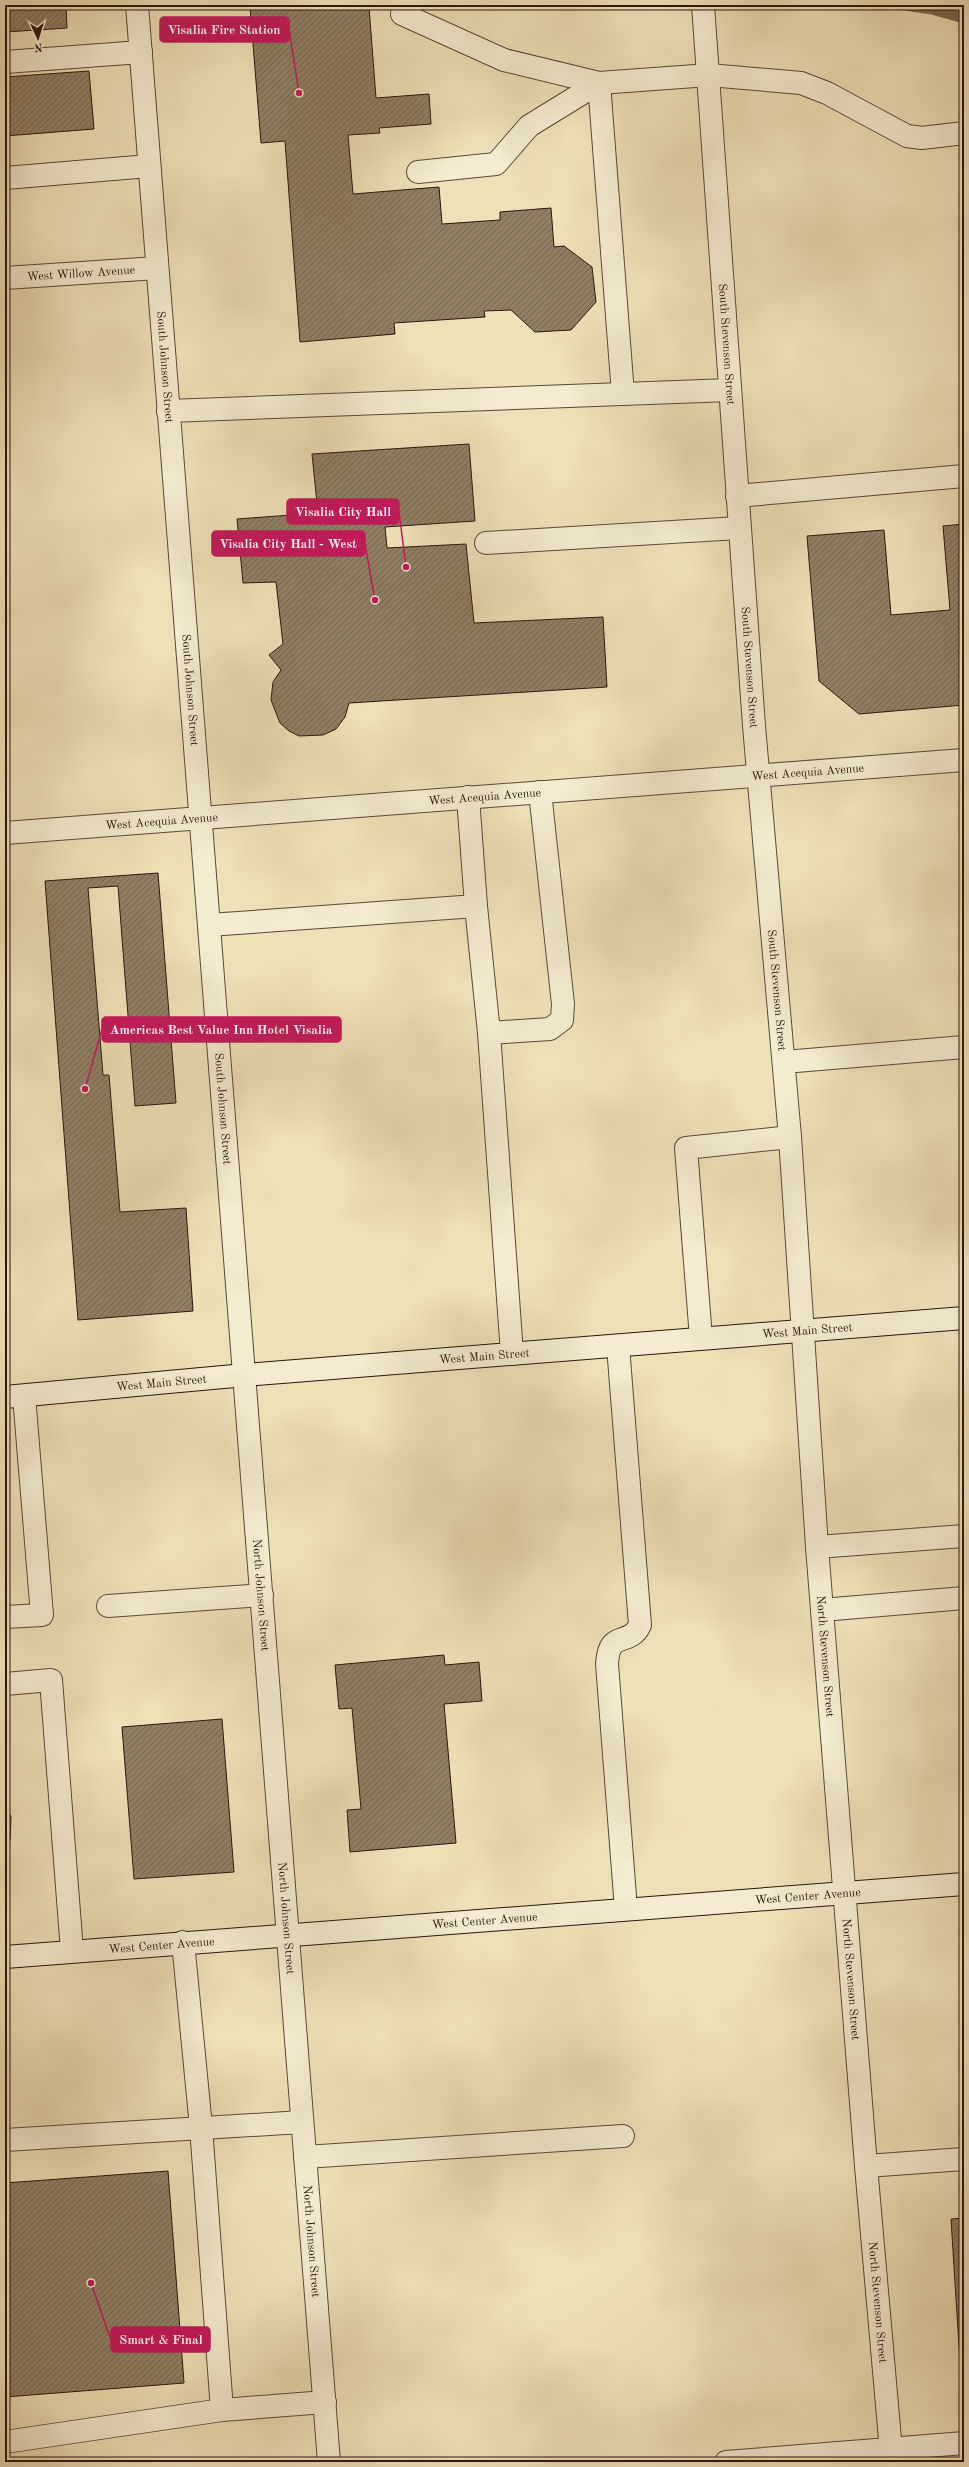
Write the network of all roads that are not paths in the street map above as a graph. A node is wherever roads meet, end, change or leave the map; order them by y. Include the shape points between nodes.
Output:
1 (137, 5) edge
2 (704, 5) edge
3 (402, 14) dead end
4 (141, 52) junction
5 (5, 62) edge
6 (709, 75) junction
7 (599, 83) junction
8 (964, 133) edge
9 (149, 166) junction
10 (418, 172) dead end
11 (5, 178) edge
12 (158, 268) junction
13 (5, 278) edge
14 (730, 390) junction
15 (623, 394) junction
16 (168, 411) junction
17 (964, 476) edge
18 (737, 496) junction
19 (739, 528) junction
20 (486, 543) dead end
21 (964, 760) edge
22 (758, 776) junction
23 (540, 792) junction
24 (468, 797) junction
25 (200, 817) junction
26 (5, 833) edge
27 (476, 906) junction
28 (209, 925) junction
29 (489, 1033) junction
30 (964, 1047) edge
31 (784, 1062) junction
32 (790, 1137) junction
33 (964, 1318) edge
34 (802, 1329) junction
35 (701, 1338) junction
36 (618, 1346) junction
37 (512, 1354) junction
38 (245, 1374) junction
39 (14, 1396) edge
40 (964, 1536) edge
41 (817, 1547) junction
42 (262, 1595) junction
43 (964, 1598) edge
44 (108, 1606) dead end
45 (822, 1610) junction
46 (5, 1617) edge
47 (5, 1684) edge
48 (964, 1884) edge
49 (846, 1894) junction
50 (626, 1909) junction
51 (287, 1936) junction
52 (183, 1942) junction
53 (72, 1951) junction
54 (5, 1957) edge
55 (302, 2122) junction
56 (200, 2127) junction
57 (623, 2136) dead end
58 (5, 2140) edge
59 (305, 2157) junction
60 (964, 2158) edge
61 (866, 2166) junction
62 (325, 2402) junction
63 (222, 2410) junction
64 (5, 2442) edge
65 (964, 2443) edge
66 (891, 2455) edge
67 (328, 2462) edge
68 (726, 2462) edge

1 - 4 street, South Johnson Street
2 - 6 street, South Stevenson Street
3 - 7 street via 504,60
4 - 5 street
4 - 9 street, South Johnson Street
6 - 7 street
6 - 8 street via 801,83 827,93 907,136 922,138
6 - 14 street, South Stevenson Street
7 - 10 street via 529,126 496,164
7 - 15 street
9 - 11 street
9 - 12 street, South Johnson Street
12 - 13 street, West Willow Avenue
12 - 16 street, South Johnson Street
14 - 15 street
14 - 18 street, South Stevenson Street
15 - 16 street
16 - 25 street, South Johnson Street
17 - 18 street
18 - 19 street, South Stevenson Street
19 - 20 street
19 - 22 street, South Stevenson Street
21 - 22 street, West Acequia Avenue
22 - 23 street, West Acequia Avenue
22 - 31 street, South Stevenson Street
23 - 24 street, West Acequia Avenue
23 - 29 street via 563,1004 562,1020 550,1028
24 - 25 street, West Acequia Avenue
24 - 27 street
25 - 26 street, West Acequia Avenue
25 - 28 street, South Johnson Street
27 - 28 street
27 - 29 street
28 - 38 street, South Johnson Street
29 - 37 street
30 - 31 street
31 - 32 street, South Stevenson Street
32 - 34 street, South Stevenson Street
32 - 35 street via 686,1148
33 - 34 street, West Main Street
34 - 35 street, West Main Street
34 - 41 street, North Stevenson Street
35 - 36 street, West Main Street
36 - 37 street, West Main Street
36 - 50 street via 640,1625 631,1635 614,1643 608,1649 607,1664
37 - 38 street, West Main Street
38 - 39 street, West Main Street
38 - 42 street, North Johnson Street
39 - 46 street via 42,1615
40 - 41 street
41 - 45 street, North Stevenson Street
42 - 44 street
42 - 51 street, North Johnson Street
43 - 45 street
45 - 49 street, North Stevenson Street
47 - 53 street via 51,1680
48 - 49 street, West Center Avenue
49 - 50 street, West Center Avenue
49 - 61 street, North Stevenson Street
50 - 51 street, West Center Avenue
51 - 52 street, West Center Avenue
51 - 55 street, North Johnson Street
52 - 53 street, West Center Avenue
52 - 56 street
53 - 54 street, West Center Avenue
55 - 56 street
55 - 59 street, North Johnson Street
56 - 58 street
56 - 63 street
57 - 59 street
59 - 62 street, North Johnson Street
60 - 61 street
61 - 66 street, North Stevenson Street
62 - 63 street
62 - 67 street, North Johnson Street
63 - 64 street
65 - 66 street
66 - 68 street

